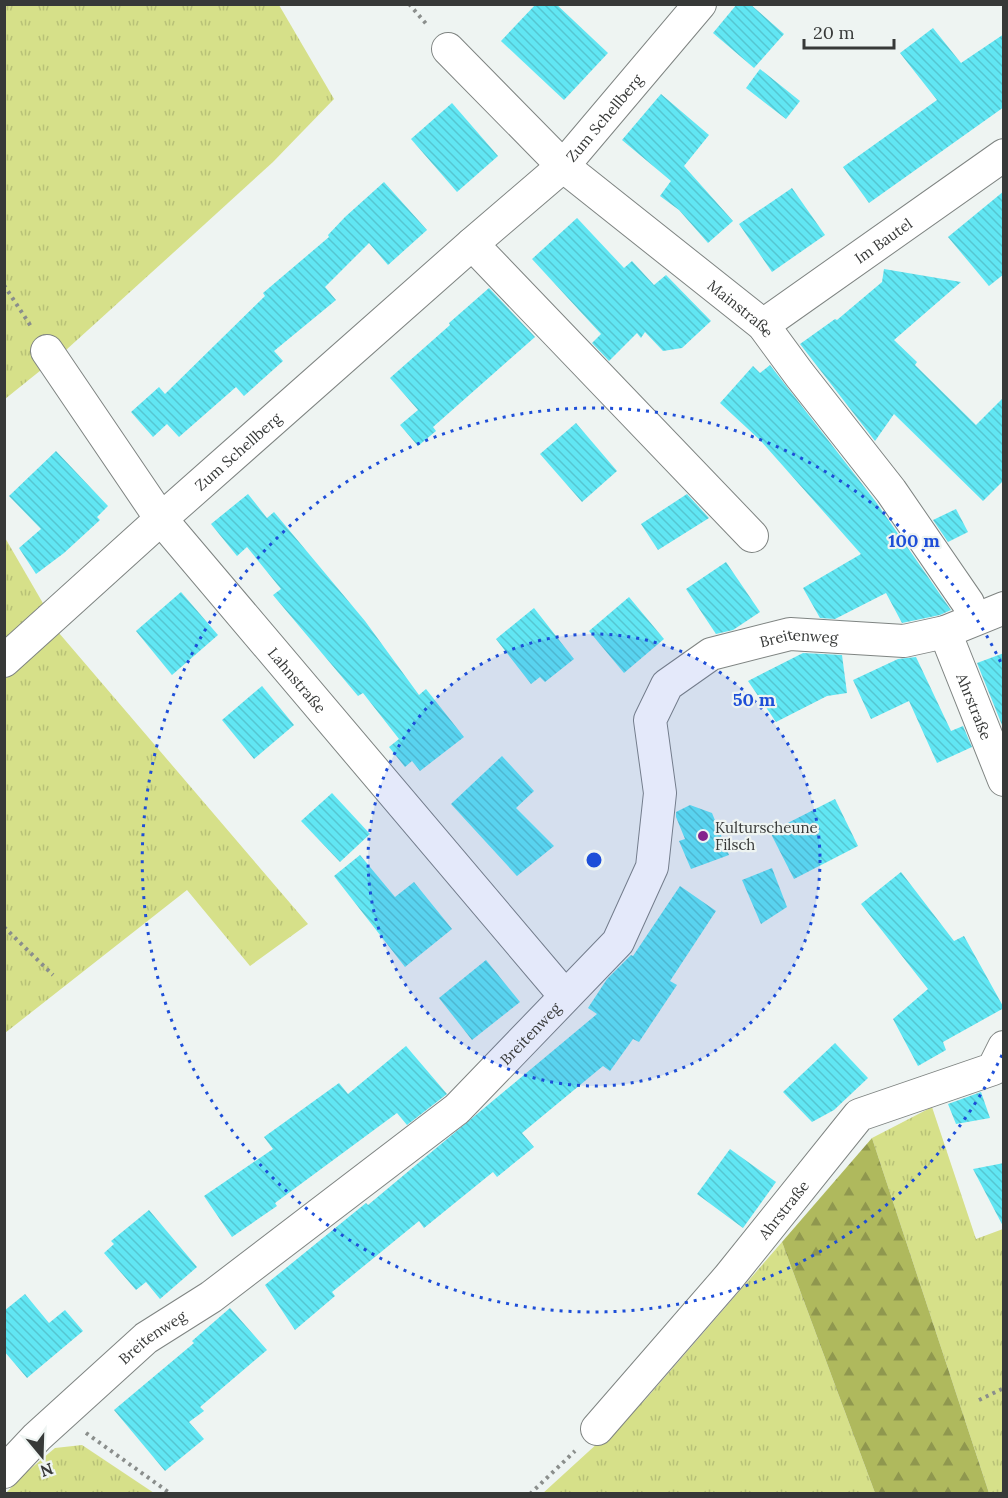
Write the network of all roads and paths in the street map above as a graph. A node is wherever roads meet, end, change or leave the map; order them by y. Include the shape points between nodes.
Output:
1 (700, 4) edge
2 (448, 49) dead end
3 (1004, 155) edge
4 (563, 166) junction
5 (472, 244) junction
6 (4, 285) edge
7 (763, 326) junction
8 (46, 351) joint
9 (161, 519) junction
10 (752, 536) dead end
11 (1004, 608) edge
12 (974, 619) junction
13 (945, 632) junction
14 (4, 661) edge
15 (1004, 780) edge
16 (4, 927) edge
17 (53, 975) dead end
18 (565, 996) junction
19 (1000, 1066) edge
20 (1004, 1388) edge
21 (979, 1400) dead end
22 (60, 1416) junction
23 (597, 1429) joint
24 (4, 1472) edge
25 (171, 1494) edge
26 (530, 1494) edge

1 - 4 street, Zum Schellberg
2 - 4 street, Mainstraße
3 - 7 street, Im Bautel
4 - 5 street, Zum Schellberg
4 - 7 street, Mainstraße
5 - 9 street, Zum Schellberg
5 - 10 street
6 - 8 path
7 - 12 street, Mainstraße via 891,490 968,603
8 - 9 street, Lahnstraße
9 - 14 street, Zum Schellberg
9 - 18 street, Lahnstraße
11 - 12 street, Breitenweg
12 - 13 street, Breitenweg
13 - 15 street, Ahrstraße
13 - 18 street, Breitenweg via 904,641 790,634 711,654 667,685 650,720 660,793 652,867 618,942
16 - 17 path
18 - 22 street, Breitenweg via 457,1109 211,1297 146,1338
19 - 23 street, Ahrstraße via 860,1115
20 - 21 path
22 - 24 street, Breitenweg
22 - 25 path
23 - 26 path

